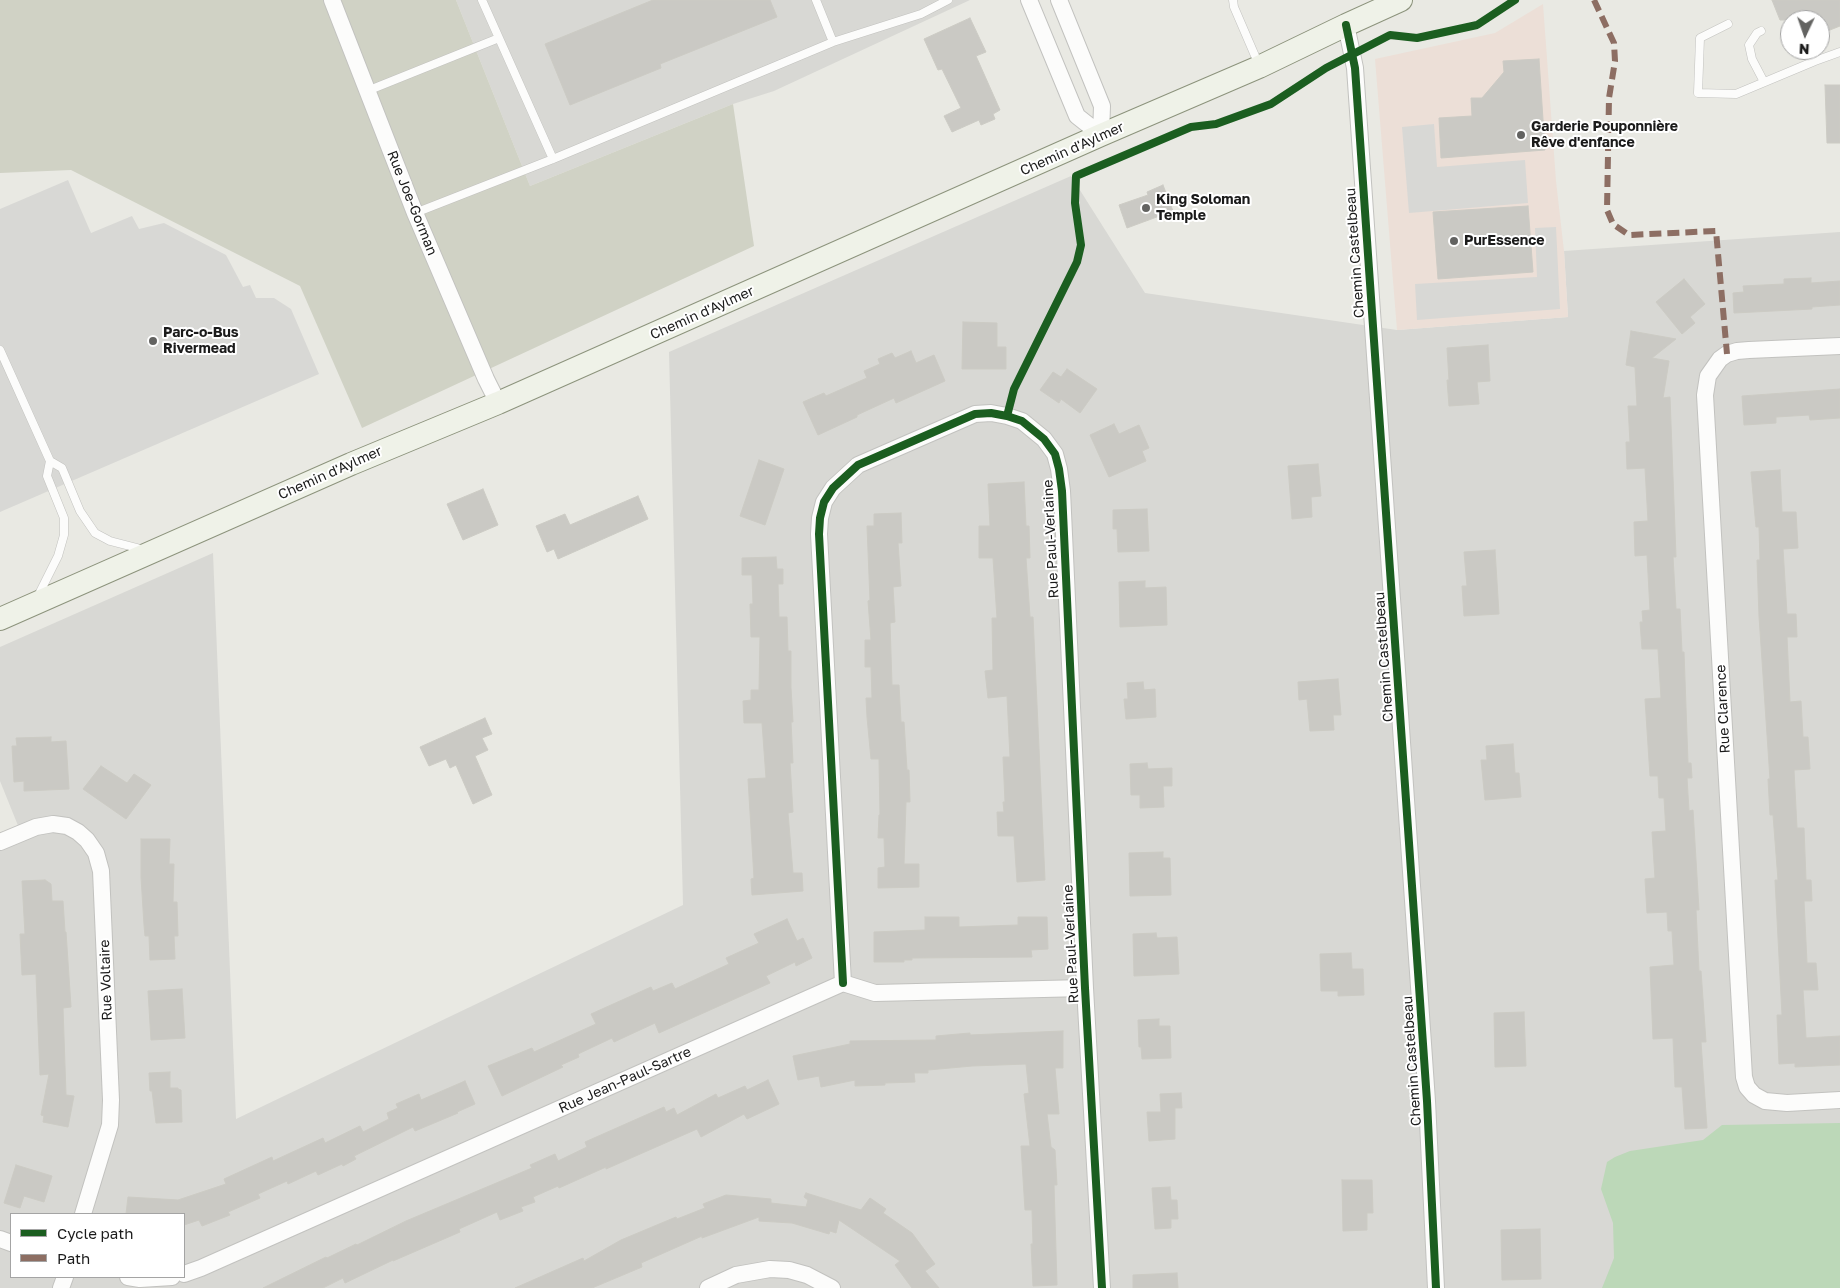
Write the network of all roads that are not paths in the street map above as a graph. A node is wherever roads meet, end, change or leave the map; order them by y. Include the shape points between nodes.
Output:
1 (332, 0) edge
2 (482, 0) edge
3 (816, 0) edge
4 (948, 0) edge
5 (1029, 0) edge
6 (1059, 0) edge
7 (1233, 0) edge
8 (1401, 0) edge
9 (1728, 24) dead end
10 (1346, 25) junction
11 (1761, 31) dead end
12 (499, 38) junction
13 (833, 42) junction
14 (1840, 52) edge
15 (1259, 67) junction
16 (1764, 82) junction
17 (367, 91) junction
18 (1101, 135) junction
19 (554, 159) junction
20 (415, 214) junction
21 (1840, 346) edge
22 (0, 350) edge
23 (498, 403) junction
24 (50, 461) junction
25 (152, 552) junction
26 (34, 604) junction
27 (0, 619) edge
28 (0, 842) edge
29 (843, 982) junction
30 (1085, 988) junction
31 (1840, 1100) edge
32 (83, 1213) edge
33 (185, 1274) edge
34 (708, 1288) edge
35 (832, 1288) edge
36 (1102, 1288) edge
37 (1436, 1288) edge

1 - 17 street, Rue Joe-Gorman
2 - 12 lane
3 - 13 lane
4 - 13 lane via 921,14
5 - 18 street via 1077,116
6 - 18 street via 1102,106
7 - 15 lane
8 - 10 main road, Chemin d'Aylmer
9 - 16 lane via 1700,38 1698,93 1736,94
10 - 15 main road, Chemin d'Aylmer
10 - 37 street, Chemin Castelbeau via 1356,78 1427,1091
11 - 16 lane via 1749,45
12 - 17 lane
12 - 19 lane
13 - 19 lane
14 - 16 lane
15 - 18 main road, Chemin d'Aylmer
17 - 20 street, Rue Joe-Gorman
18 - 23 main road, Chemin d'Aylmer
19 - 20 lane
20 - 23 street, Rue Joe-Gorman
21 - 31 street, Rue Clarence via 1737,351 1720,359 1712,368 1705,395 1744,1077 1747,1087 1765,1101
22 - 24 lane
23 - 25 main road, Chemin d'Aylmer
24 - 25 lane via 62,468 80,511 94,533
24 - 26 lane via 48,476 64,518 64,535 58,556
25 - 26 main road, Chemin d'Aylmer
26 - 27 main road, Chemin d'Aylmer
28 - 32 street, Rue Voltaire via 36,826 67,826 87,840 96,853 101,871 110,1125
29 - 30 street via 876,994
29 - 30 street, Rue Paul-Verlaine via 818,534 824,502 833,488 858,465 975,414 991,413 1022,422 1044,438 1059,469
29 - 33 street, Rue Jean-Paul-Sartre
30 - 36 street, Rue Paul-Verlaine
34 - 35 street via 736,1275 770,1268 807,1275

